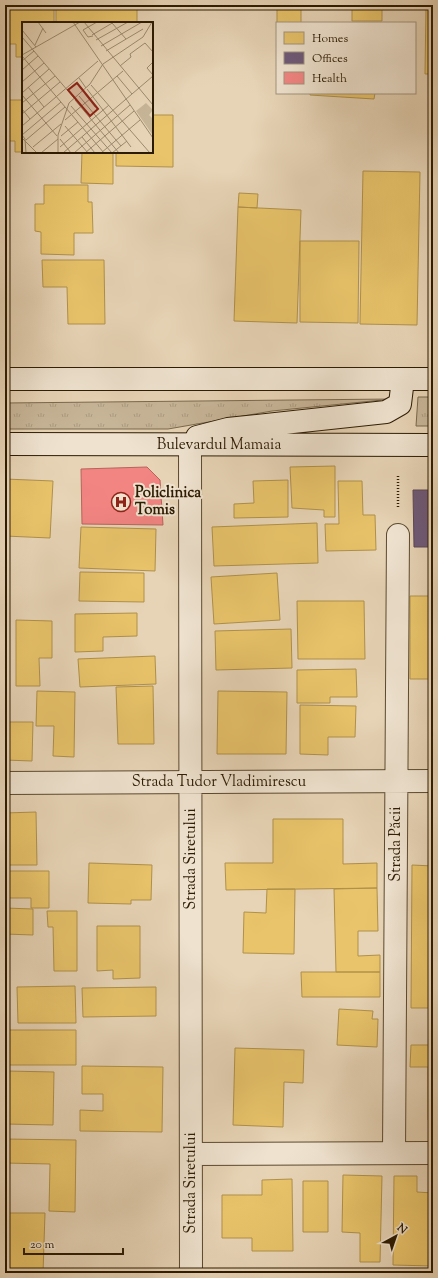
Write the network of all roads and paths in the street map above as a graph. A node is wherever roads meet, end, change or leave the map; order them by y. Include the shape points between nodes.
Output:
1 (403, 379) junction
2 (433, 379) edge
3 (5, 380) edge
4 (5, 444) edge
5 (165, 445) junction
6 (190, 445) junction
7 (433, 445) edge
8 (398, 470) dead end
9 (398, 535) joint
10 (396, 781) junction
11 (433, 781) edge
12 (191, 782) junction
13 (5, 783) edge
14 (394, 1153) junction
15 (433, 1153) edge
16 (191, 1154) junction
17 (191, 1273) edge

1 - 2 street
1 - 3 street
1 - 5 street via 400,404 386,412 228,429
4 - 5 street, Bulevardul Mamaia
5 - 6 street, Bulevardul Mamaia
6 - 7 street, Bulevardul Mamaia
6 - 12 street, Strada Siretului
8 - 9 path
9 - 10 street, Strada Păcii
10 - 11 street, Strada Tudor Vladimirescu
10 - 12 street, Strada Tudor Vladimirescu
10 - 14 street, Strada Păcii
12 - 13 street, Strada Tudor Vladimirescu
12 - 16 street, Strada Siretului
14 - 15 street
14 - 16 street
16 - 17 street, Strada Siretului

